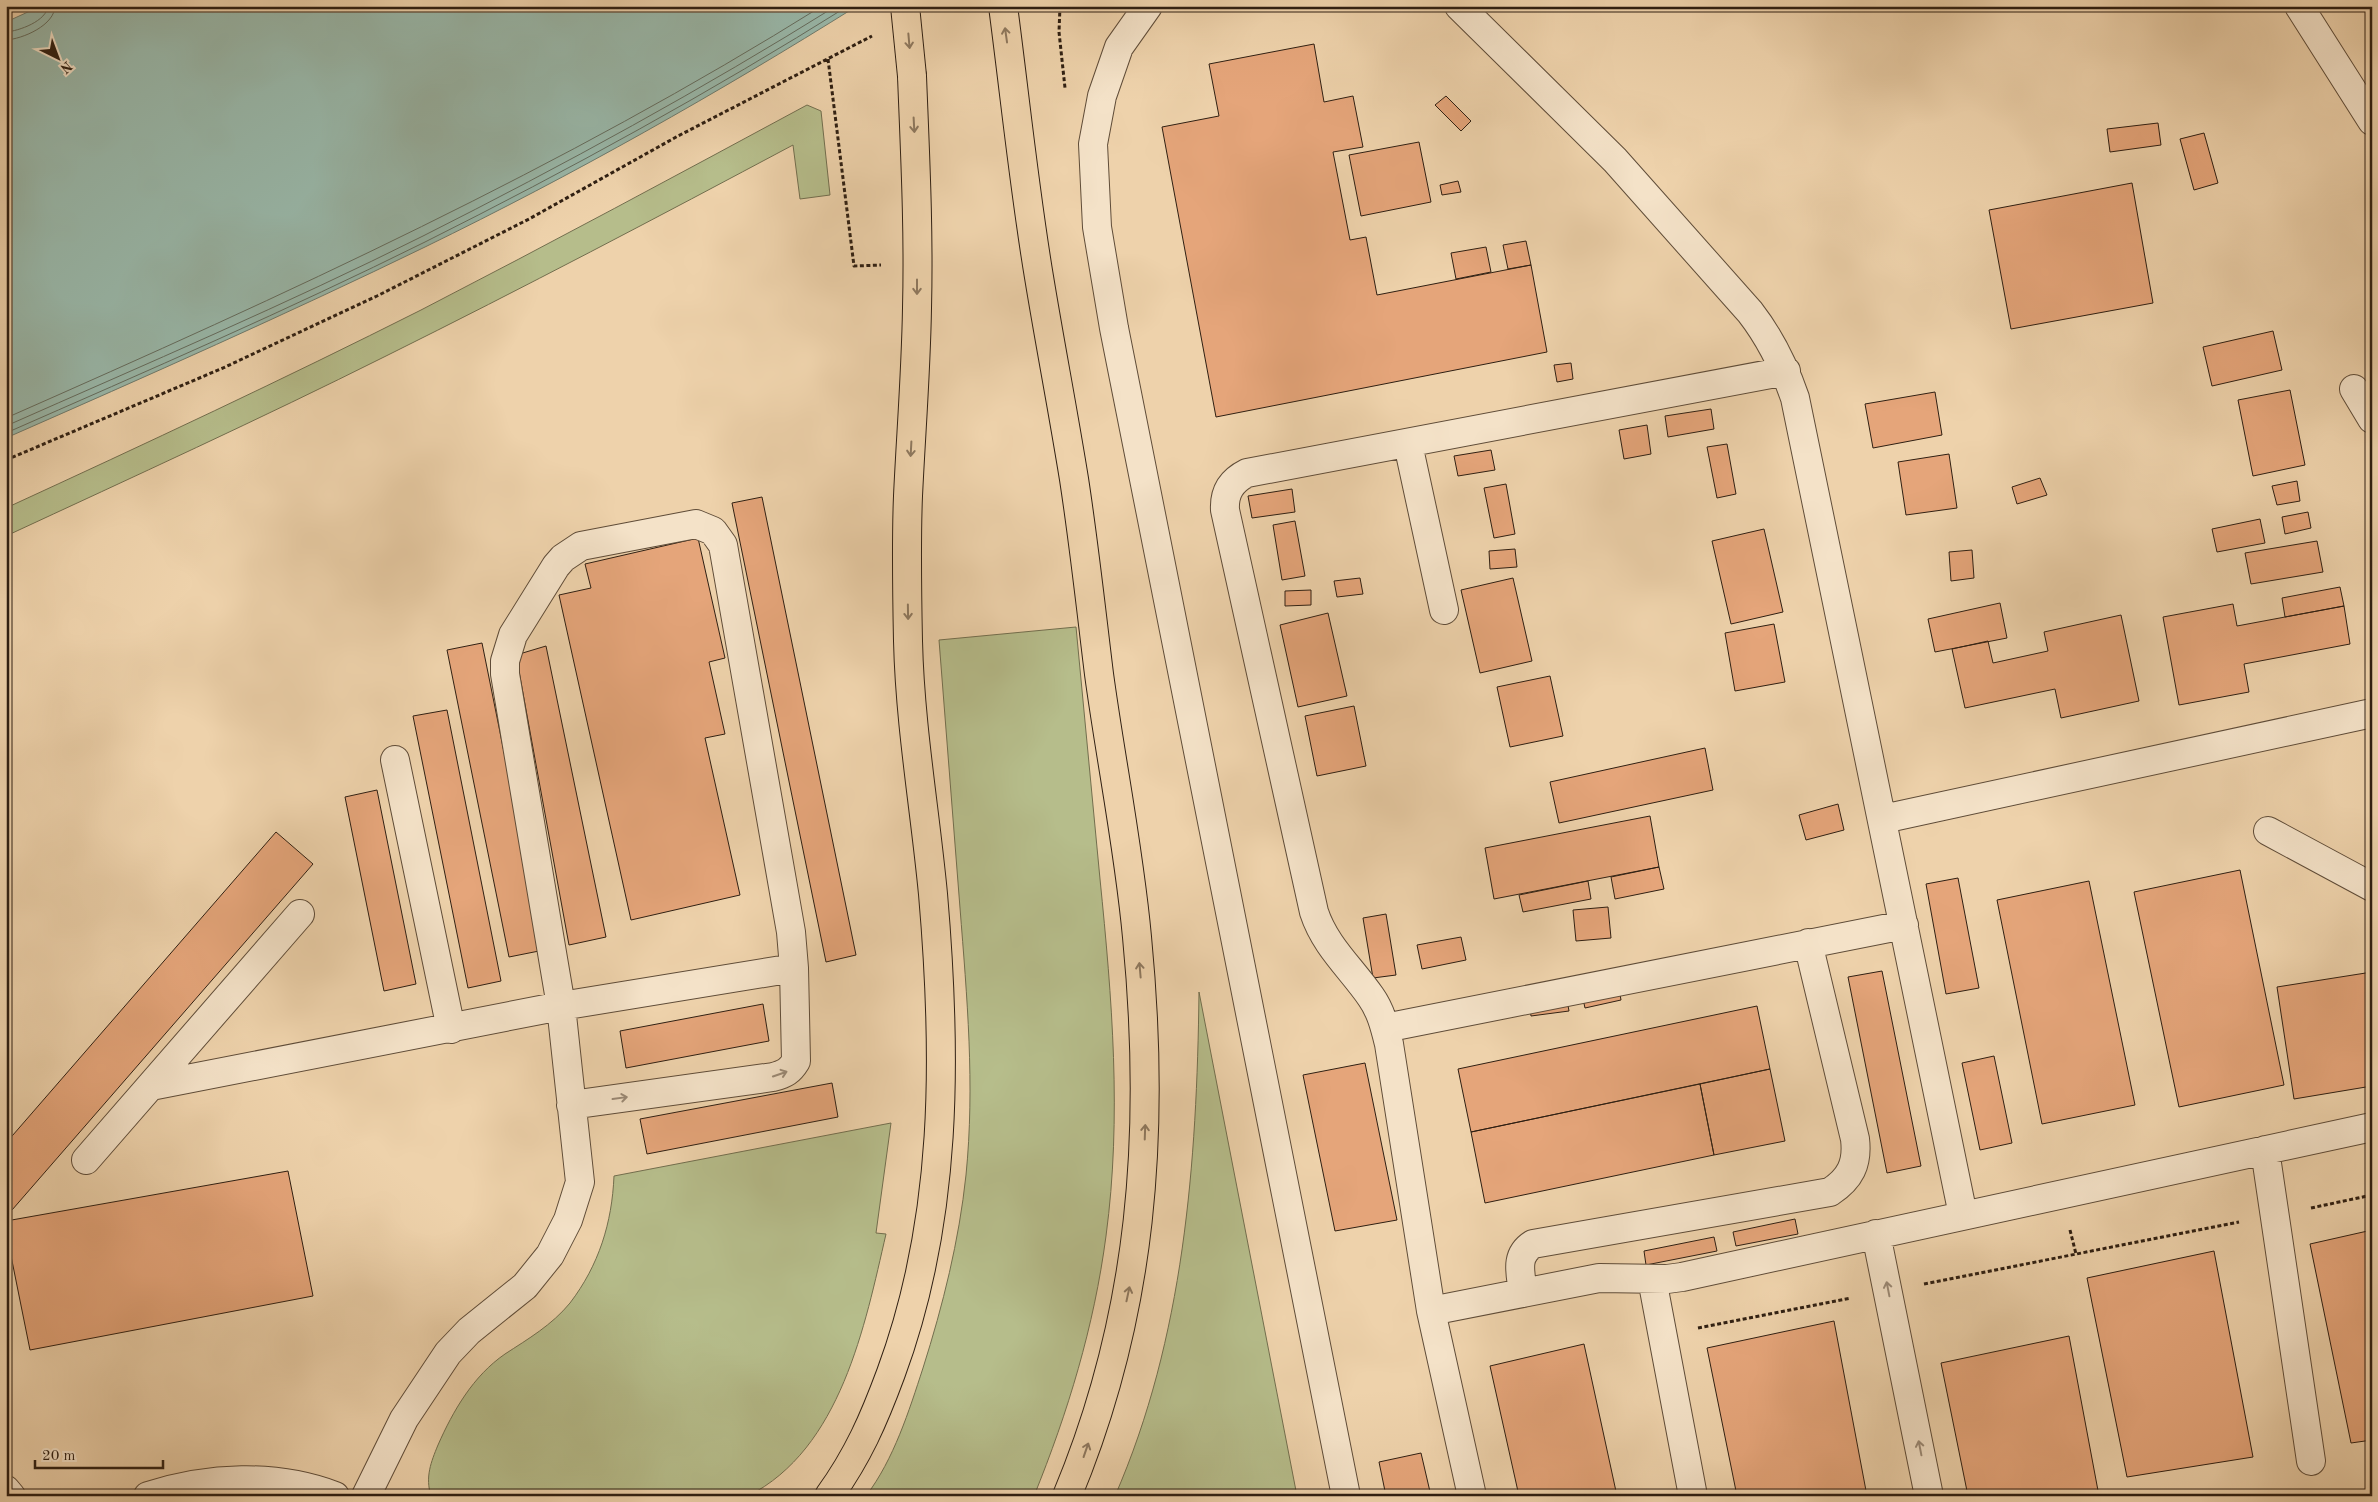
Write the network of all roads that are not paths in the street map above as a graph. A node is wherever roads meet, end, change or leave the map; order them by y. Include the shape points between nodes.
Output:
1 (906, 6) edge
2 (1002, 6) edge
3 (1148, 6) edge
4 (1459, 6) edge
5 (2299, 6) edge
6 (2372, 120) edge
7 (1786, 371) junction
8 (2354, 389) dead end
9 (2372, 419) edge
10 (1408, 444) junction
11 (1444, 610) dead end
12 (2372, 713) edge
13 (395, 760) dead end
14 (1882, 819) junction
15 (2268, 831) dead end
16 (2372, 888) edge
17 (300, 914) dead end
18 (1904, 925) junction
19 (1808, 943) junction
20 (794, 968) junction
21 (561, 1006) junction
22 (1385, 1028) junction
23 (451, 1029) junction
24 (151, 1086) junction
25 (571, 1105) junction
26 (2372, 1127) edge
27 (2265, 1150) junction
28 (86, 1160) dead end
29 (1963, 1214) junction
30 (1876, 1234) junction
31 (1652, 1279) junction
32 (1523, 1293) junction
33 (1432, 1311) junction
34 (2311, 1461) dead end
35 (6, 1490) edge
36 (11, 1496) edge
37 (148, 1496) edge
38 (335, 1496) edge
39 (366, 1496) edge
40 (829, 1496) edge
41 (1068, 1496) edge
42 (1346, 1496) edge
43 (1472, 1496) edge
44 (1693, 1496) edge
45 (1930, 1496) edge

1 -> 40 main road, bridge via 917,191 917,307 908,499 908,644 933,898 941,1115 938,1164 924,1260 912,1307 867,1435
41 -> 2 main road via 1100,1409 1130,1284 1140,1209 1145,1067 1137,934 1074,479 1037,267
3 - 42 lane via 1119,47 1102,96 1093,144 1097,227 1114,328
4 - 7 lane via 1615,160 1754,318
5 - 6 lane
7 - 10 lane
7 - 14 lane via 1795,398
8 - 9 lane
10 - 11 lane
10 - 22 lane via 1246,474 1231,484 1224,501 1314,912 1321,932 1371,998
12 - 14 lane
13 - 23 lane
14 - 18 lane
15 - 16 lane
17 - 24 lane
18 - 19 lane
18 - 29 lane
19 - 22 lane
19 - 32 lane via 1855,1140 1855,1164 1849,1175 1840,1185 1824,1193 1533,1244 1526,1249 1519,1264
20 - 21 lane
20 - 21 lane via 786,896 723,545 719,537 705,526 687,525 591,543 572,551 556,566 508,647 506,688
25 -> 20 lane via 783,1075 791,1070 797,1052
21 - 23 lane
21 - 25 lane
22 - 33 lane
23 - 24 lane
24 - 28 lane
25 - 39 lane via 580,1182 568,1220 550,1255 525,1286 469,1331 448,1353 404,1419
26 - 27 lane
27 - 29 lane
27 - 34 lane
29 - 30 lane
30 - 31 lane via 1682,1277
45 -> 30 lane
31 - 32 lane via 1599,1278
31 - 44 lane
32 - 33 lane
33 - 43 lane
35 - 36 lane
37 - 38 lane via 192,1484 236,1480 279,1482

